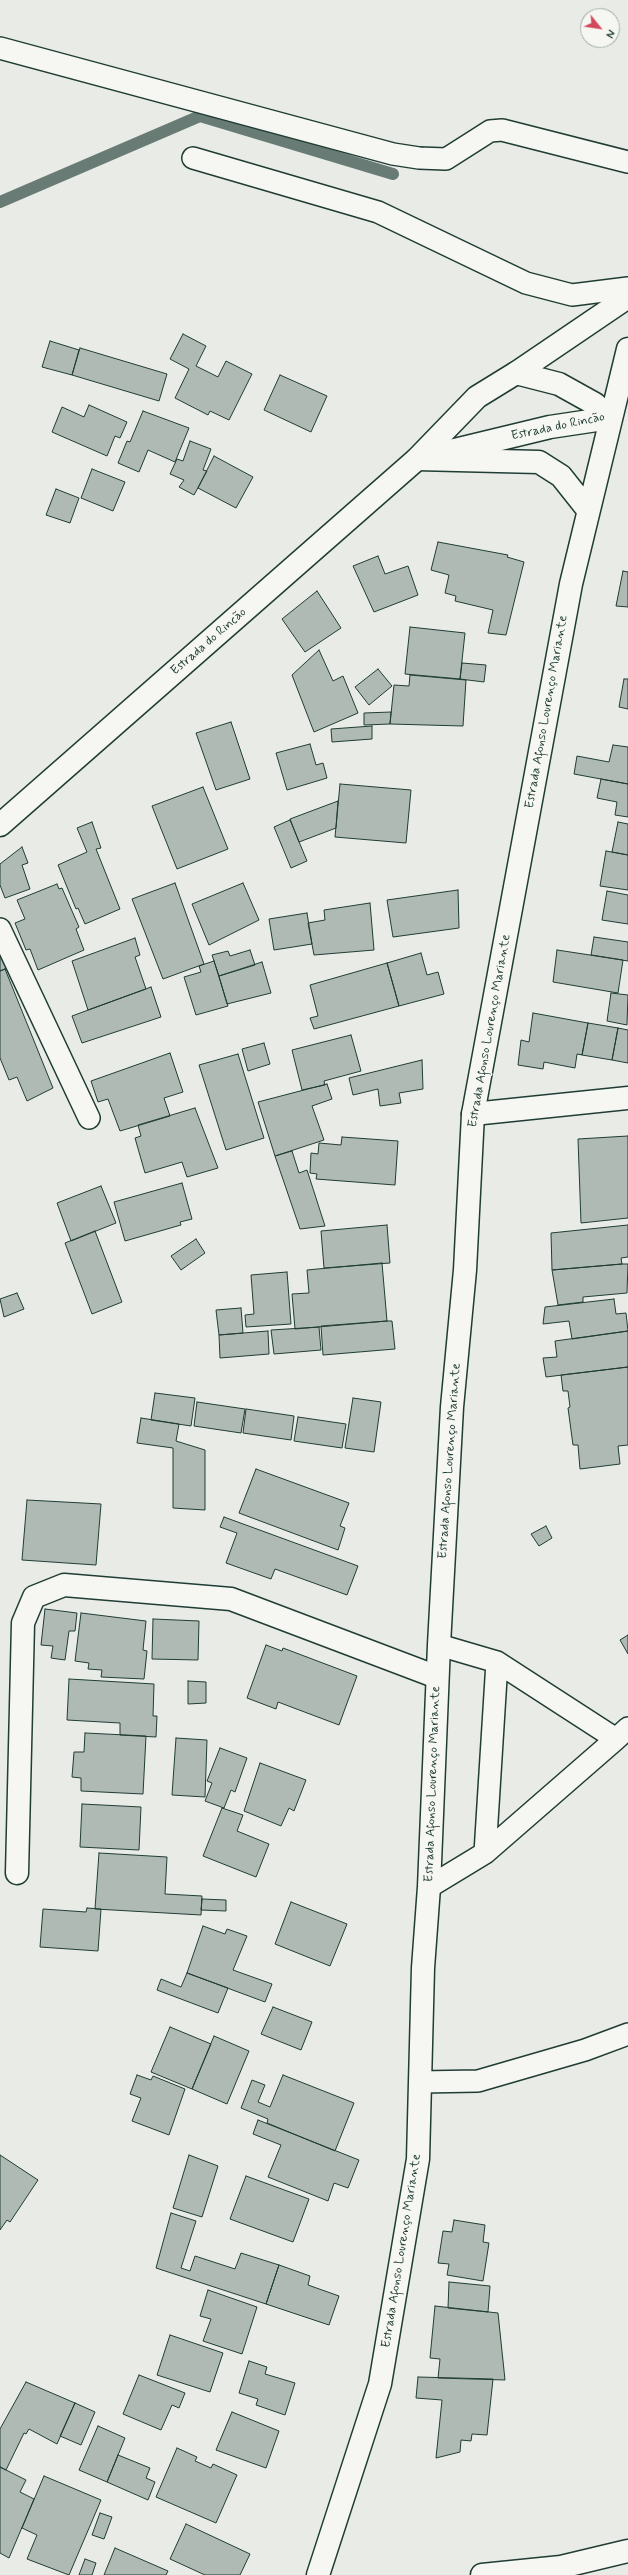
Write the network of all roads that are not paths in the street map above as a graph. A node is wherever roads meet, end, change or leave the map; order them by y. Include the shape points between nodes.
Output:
1 (0, 48) edge
2 (193, 158) dead end
3 (628, 162) edge
4 (628, 288) edge
5 (628, 297) edge
6 (628, 350) edge
7 (516, 373) junction
8 (610, 418) junction
9 (417, 459) junction
10 (588, 510) junction
11 (0, 825) edge
12 (0, 929) edge
13 (628, 1098) edge
14 (474, 1114) junction
15 (90, 1118) dead end
16 (439, 1644) junction
17 (497, 1662) junction
18 (437, 1678) junction
19 (622, 1734) edge
20 (484, 1853) junction
21 (17, 1873) dead end
22 (429, 1887) junction
23 (628, 2034) edge
24 (420, 2082) junction
25 (628, 2551) edge
26 (318, 2575) edge
27 (482, 2575) edge

1 - 3 lane via 393,154 446,159 490,131 502,130
2 - 4 lane via 378,212 526,283 572,295
5 - 7 main road
6 - 8 main road, Estrada Afonso Lourenço Mariante
7 - 8 main road, Estrada do Rincão via 559,384 595,404
7 - 9 main road, Estrada do Rincão via 477,397
8 - 9 main road, Estrada do Rincão via 550,427
8 - 10 main road, Estrada Afonso Lourenço Mariante
9 - 10 main road via 539,462 561,476
9 - 11 main road, Estrada do Rincão
10 - 14 main road, Estrada Afonso Lourenço Mariante via 571,584
12 - 15 lane
13 - 14 main road
14 - 16 main road, Estrada Afonso Lourenço Mariante via 465,1270 452,1407
16 - 17 lane
16 - 18 main road, Estrada Afonso Lourenço Mariante
17 - 19 lane
17 - 20 lane
18 - 21 main road via 231,1599 64,1585 34,1597 23,1624
18 - 22 main road, Estrada Afonso Lourenço Mariante
19 - 20 lane
20 - 22 lane
22 - 24 main road, Estrada Afonso Lourenço Mariante via 423,1968
23 - 24 lane via 585,2050 478,2081
24 - 26 main road, Estrada Afonso Lourenço Mariante via 418,2159 380,2384
25 - 27 main road via 561,2567

